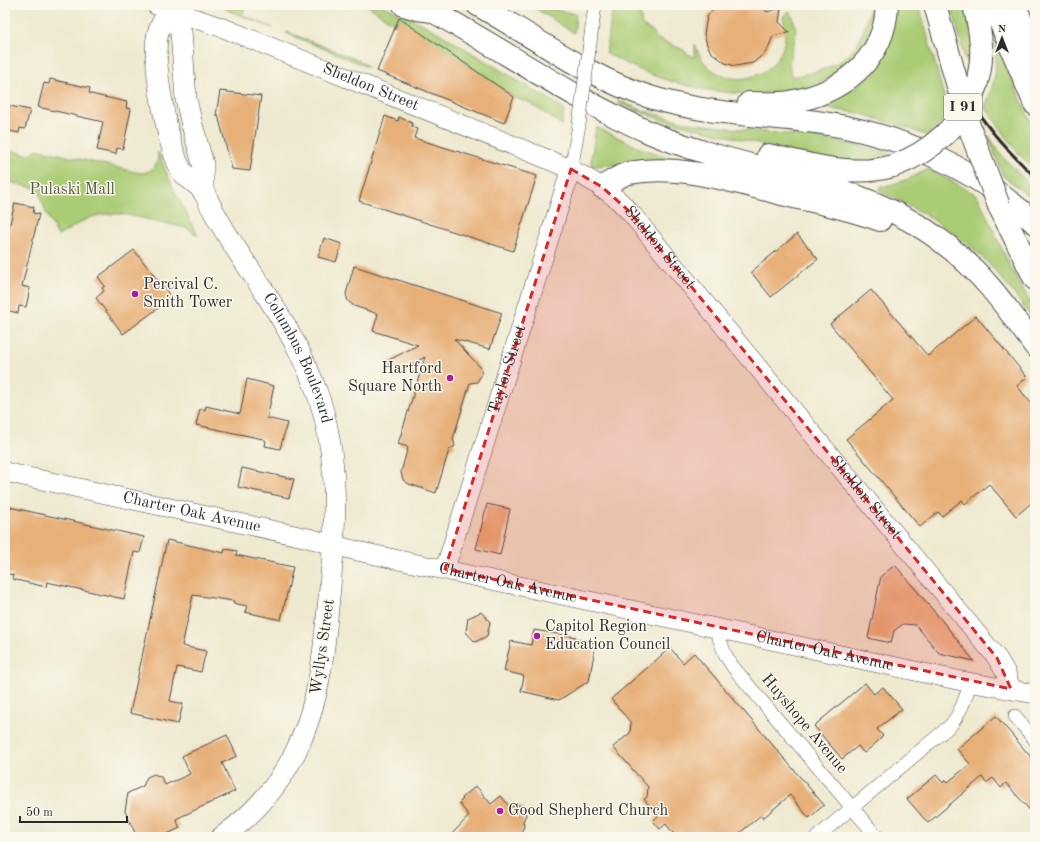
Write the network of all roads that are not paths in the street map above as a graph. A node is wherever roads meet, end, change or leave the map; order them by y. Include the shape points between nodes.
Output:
1 (404, 5) edge
2 (479, 5) edge
3 (595, 5) edge
4 (887, 5) edge
5 (936, 5) edge
6 (974, 5) edge
7 (993, 5) edge
8 (1015, 5) edge
9 (170, 6) edge
10 (427, 8) edge
11 (1035, 57) edge
12 (1035, 104) edge
13 (694, 108) junction
14 (677, 143) junction
15 (571, 170) junction
16 (602, 187) junction
17 (1035, 223) edge
18 (982, 278) junction
19 (1035, 279) edge
20 (1032, 342) edge
21 (5, 472) edge
22 (332, 544) junction
23 (445, 569) junction
24 (716, 628) junction
25 (970, 682) junction
26 (1011, 689) junction
27 (1035, 694) edge
28 (1015, 716) dead end
29 (1035, 740) edge
30 (852, 807) junction
31 (222, 837) edge
32 (817, 837) edge
33 (877, 837) edge

1 - 10 highway via 417,9
2 - 13 highway via 616,84 654,98
3 - 15 street, bridge
4 - 13 highway via 884,28 872,54 854,75 836,87 811,97 787,102 730,103
5 - 19 highway, I 91, bridge via 978,153 1006,222
6 - 14 highway, bridge via 982,49 976,85 966,108 949,131 921,154 893,166 868,171 845,170 722,147
7 - 12 highway
8 - 11 highway
9 - 15 street, Sheldon Street
9 - 22 main road, Columbus Boulevard via 181,32 187,103 203,164 203,190 221,225 288,332 313,382 328,428 334,482
10 - 14 highway via 592,104 635,126
13 - 17 highway via 831,124 890,138 935,156 970,175 1011,202
14 - 18 highway via 822,185 882,207 910,221 942,242
15 - 16 street, Sheldon Street
15 - 23 street, Taylor Street
16 - 18 highway via 627,174 674,172 710,177 844,209 909,233 938,250 966,273
16 - 26 street, Sheldon Street via 629,211 997,658 1006,673
18 - 20 highway
21 - 22 street, Charter Oak Avenue
22 - 23 street, Charter Oak Avenue
22 - 31 main road, Wyllys Street via 331,587 322,667 308,725 280,781 251,814
23 - 24 street, Charter Oak Avenue
24 - 25 street, Charter Oak Avenue
24 - 30 street, Huyshope Avenue via 726,656 733,667
25 - 26 street, Charter Oak Avenue
25 - 30 street via 965,701 950,725
26 - 27 street, Charter Oak Avenue
28 - 29 street
30 - 32 street
30 - 33 street, Huyshope Avenue

